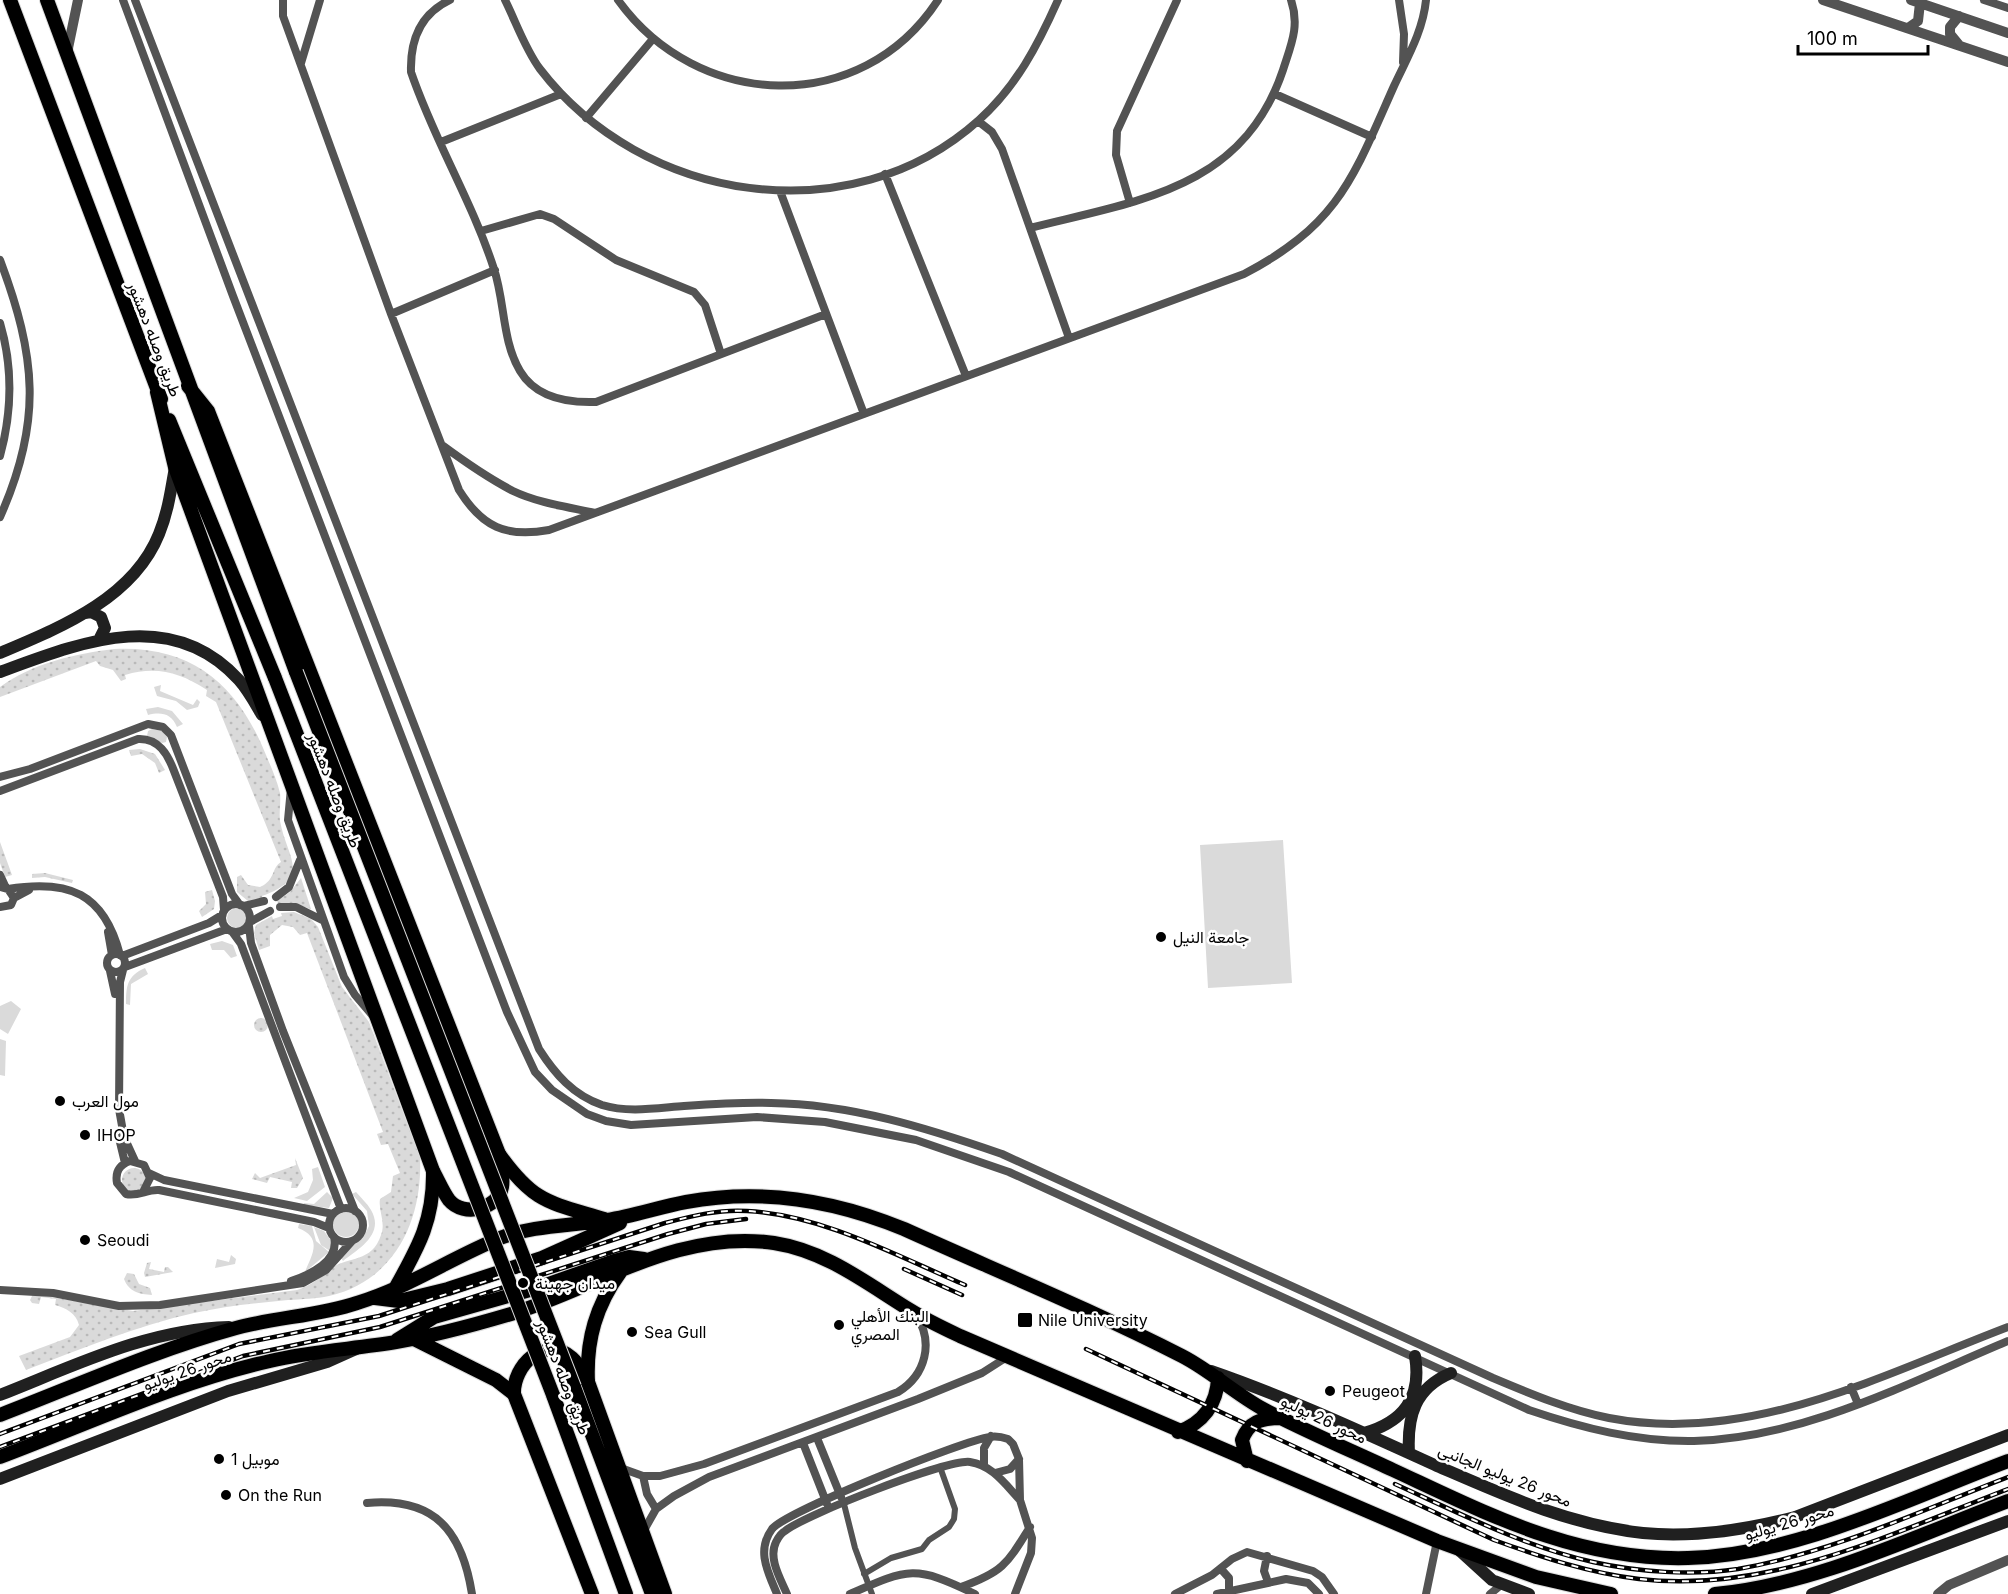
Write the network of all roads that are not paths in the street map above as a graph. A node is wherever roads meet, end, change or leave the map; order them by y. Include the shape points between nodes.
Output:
1 (10, 0) edge
2 (47, 0) edge
3 (78, 0) edge
4 (135, 0) edge
5 (283, 0) edge
6 (320, 0) edge
7 (450, 0) edge
8 (505, 0) edge
9 (618, 0) edge
10 (938, 0) edge
11 (1058, 0) edge
12 (1177, 0) edge
13 (1291, 0) edge
14 (1399, 0) edge
15 (1426, 0) edge
16 (1824, 0) edge
17 (1984, 0) edge
18 (124, 2) edge
19 (1916, 2) edge
20 (2008, 8) edge
21 (1959, 16) junction
22 (1908, 28) junction
23 (2008, 33) edge
24 (652, 40) junction
25 (1960, 46) junction
26 (67, 53) junction
27 (2008, 62) edge
28 (301, 63) junction
29 (1402, 69) junction
30 (561, 94) junction
31 (1275, 94) junction
32 (586, 118) junction
33 (978, 121) junction
34 (1371, 137) junction
35 (441, 142) junction
36 (885, 174) junction
37 (780, 191) junction
38 (1130, 203) junction
39 (1030, 228) junction
40 (481, 231) junction
41 (0, 260) edge
42 (495, 270) junction
43 (391, 314) junction
44 (826, 314) junction
45 (0, 323) edge
46 (1069, 338) junction
47 (721, 354) junction
48 (966, 376) junction
49 (188, 386) junction
50 (158, 392) junction
51 (864, 414) junction
52 (442, 445) junction
53 (0, 456) edge
54 (175, 467) junction
55 (595, 513) junction
56 (0, 517) edge
57 (85, 613) junction
58 (100, 638) junction
59 (0, 653) edge
60 (0, 672) edge
61 (141, 726) junction
62 (272, 732) junction
63 (172, 738) junction
64 (145, 739) junction
65 (162, 747) junction
66 (0, 777) edge
67 (292, 784) junction
68 (0, 791) edge
69 (300, 860) junction
70 (0, 875) edge
71 (5, 888) edge
72 (276, 897) dead end
73 (14, 898) junction
74 (264, 901) dead end
75 (242, 906) junction
76 (0, 907) edge
77 (279, 907) dead end
78 (270, 911) dead end
79 (223, 913) junction
80 (322, 920) junction
81 (249, 924) junction
82 (230, 931) junction
83 (118, 955) junction
84 (124, 969) junction
85 (110, 971) junction
86 (378, 1021) junction
87 (499, 1154) junction
88 (135, 1161) junction
89 (125, 1163) junction
90 (433, 1171) junction
91 (149, 1173) junction
92 (144, 1190) junction
93 (355, 1211) junction
94 (337, 1212) junction
95 (641, 1213) junction
96 (1128, 1213) junction
97 (1142, 1219) junction
98 (609, 1220) junction
99 (1122, 1224) junction
100 (329, 1228) junction
101 (1137, 1230) junction
102 (334, 1237) junction
103 (352, 1241) junction
104 (647, 1259) junction
105 (622, 1270) junction
106 (0, 1284) edge
107 (396, 1287) junction
108 (0, 1290) edge
109 (375, 1298) junction
110 (914, 1312) junction
111 (239, 1327) junction
112 (2008, 1327) edge
113 (414, 1339) junction
114 (2008, 1341) edge
115 (393, 1343) junction
116 (363, 1345) junction
117 (1415, 1356) junction
118 (1007, 1357) junction
119 (1206, 1369) junction
120 (1451, 1372) junction
121 (1218, 1378) junction
122 (588, 1382) junction
123 (910, 1383) junction
124 (1851, 1387) junction
125 (514, 1394) junction
126 (0, 1395) edge
127 (1830, 1396) junction
128 (918, 1399) junction
129 (1858, 1404) junction
130 (1835, 1412) junction
131 (0, 1415) edge
132 (1281, 1418) junction
133 (1178, 1432) junction
134 (1364, 1432) junction
135 (2008, 1435) edge
136 (991, 1436) junction
137 (817, 1438) junction
138 (802, 1443) junction
139 (1409, 1453) junction
140 (0, 1457) edge
141 (1019, 1459) junction
142 (1247, 1461) junction
143 (2008, 1461) edge
144 (704, 1464) junction
145 (984, 1466) junction
146 (618, 1467) junction
147 (940, 1467) junction
148 (994, 1473) junction
149 (643, 1476) junction
150 (709, 1477) junction
151 (0, 1479) edge
152 (840, 1494) junction
153 (825, 1500) junction
154 (1020, 1500) junction
155 (2008, 1501) edge
156 (367, 1503) dead end
157 (844, 1503) junction
158 (656, 1509) junction
159 (829, 1510) junction
160 (2008, 1521) edge
161 (1030, 1527) junction
162 (643, 1532) junction
163 (1437, 1541) junction
164 (1458, 1549) junction
165 (1267, 1556) junction
166 (2008, 1560) edge
167 (1221, 1569) junction
168 (864, 1574) junction
169 (1268, 1582) junction
170 (1501, 1585) junction
171 (961, 1587) junction
172 (870, 1590) edge
173 (1229, 1592) junction
174 (472, 1594) edge
175 (592, 1594) edge
176 (626, 1594) edge
177 (652, 1594) edge
178 (665, 1594) edge
179 (777, 1594) edge
180 (787, 1594) edge
181 (850, 1594) edge
182 (975, 1594) edge
183 (1016, 1594) edge
184 (1175, 1594) edge
185 (1217, 1594) edge
186 (1319, 1594) edge
187 (1334, 1594) edge
188 (1426, 1594) edge
189 (1490, 1594) edge
190 (1529, 1594) edge
191 (1611, 1594) edge
192 (1715, 1594) edge
193 (1812, 1594) edge
194 (1938, 1594) edge

1 - 50 main road, طريق وصله دهشور
2 - 26 main road, طريق وصله دهشور
3 - 26 street
4 - 18 street
4 - 96 street via 512,984 551,1067 582,1096 620,1109 773,1102 827,1107 937,1131 1002,1154
5 - 28 street via 284,16
6 - 28 street
7 - 35 street via 424,19 414,35 410,53 417,90
8 - 30 street via 538,67
9 - 24 street
10 - 24 street via 926,19 898,45 866,66 816,83 757,85 728,79 700,69
11 - 33 street via 1036,49 1010,87
12 - 38 street via 1117,131 1116,155
13 - 31 street via 1296,30
14 - 29 street via 1404,34
15 - 29 street via 1418,35
16 - 22 street
17 - 20 street
18 - 99 street via 362,635 507,1012 535,1072 573,1106 606,1121 631,1125 757,1116 825,1122 916,1140 969,1156
19 - 21 street
19 - 22 street via 1918,21
21 - 23 street
21 - 25 street via 1953,20 1950,34
22 - 25 street
24 - 32 street
25 - 27 street
26 - 49 main road, طريق وصله دهشور
28 - 43 street
29 - 34 street
30 - 32 street
30 - 35 street
31 - 34 street
31 - 38 street via 1231,153 1202,175
32 - 37 street via 620,143 659,164 728,185
33 - 36 street via 934,153
33 - 39 street via 992,132 1002,148
34 - 46 street via 1355,174 1334,205 1308,233 1278,256 1244,274
35 - 40 street
36 - 37 street via 833,187
36 - 48 street
37 - 44 street
38 - 39 street
39 - 46 street
40 - 42 street
40 - 47 street via 540,214 555,219 616,260 694,292 705,305
41 - 56 street via 26,342 32,396 22,457
42 - 43 street
42 - 47 street via 511,348 520,371 553,398 574,403 596,402
43 - 52 street
44 - 47 street
44 - 51 street
45 - 53 street via 6,342 10,395
46 - 48 street
48 - 51 street
49 - 87 main road via 208,411
49 - 177 main road, طريق وصله دهشور, bridge
50 - 54 main road
50 - 176 main road, طريق وصله دهشور, bridge via 444,1109
51 - 55 street
52 - 55 street via 515,491
52 - 55 street via 470,508 487,523 506,532 528,534 549,530
54 - 57 main road via 158,537 127,581
54 - 62 main road
57 - 58 main road via 101,617 105,628
57 - 59 main road
58 - 60 main road
58 - 62 main road via 137,634 160,637 208,655 240,681
61 - 63 street via 163,727
61 - 64 street
61 - 66 street
62 - 67 main road
63 - 65 street via 169,745
63 - 75 street via 232,894
64 - 65 street
64 - 68 street
65 - 79 street via 223,897
67 - 69 street via 288,820
67 - 86 main road
69 - 72 street via 289,887
69 - 80 street
70 - 71 street
71 - 73 street
71 - 83 street via 50,884 82,895 103,913 114,933
73 - 76 street via 11,904
73 - 83 street via 26,890 41,888 61,891 81,901 105,925
74 - 75 street
75 - 79 street via 231,905
75 - 81 street via 249,913
77 - 80 street via 296,907
78 - 81 street
79 - 82 street
79 - 83 street via 209,923
80 - 86 street via 349,987
81 - 82 street via 242,932
81 - 93 street via 251,942 283,1031
82 - 84 street
82 - 94 street via 241,944
83 - 84 street
83 - 85 street via 107,962
84 - 85 street
84 - 88 street via 120,982 119,1109 124,1137
85 - 89 street via 116,1006 115,1112
86 - 90 main road
87 - 90 main road via 501,1191 490,1204 479,1209 460,1208 450,1200
87 - 98 main road via 517,1179 541,1200
88 - 89 street
88 - 91 street
89 - 92 street via 116,1174 119,1188 131,1195
90 - 107 main road via 430,1216
91 - 92 street
91 - 94 street via 164,1180
92 - 100 street via 298,1218
93 - 94 street
93 - 103 street via 362,1218 363,1227 360,1236
94 - 100 street
95 - 98 main road, محور 26 يوليو
95 - 109 main road, محور 26 يوليو via 542,1258 448,1289 399,1301
95 - 119 main road, محور 26 يوليو via 686,1202 749,1196 813,1201 844,1208 904,1229
96 - 97 street
96 - 99 street
97 - 101 street
97 - 127 street via 1493,1378 1609,1418 1649,1424 1731,1422
98 - 107 main road, محور 26 يوليو via 549,1226 501,1238
99 - 101 street
100 - 102 street
101 - 117 street
102 - 103 street via 342,1242
102 - 106 street via 332,1254 310,1274 250,1287 134,1301
103 - 108 street via 326,1270 303,1283 160,1305 119,1306 52,1293
104 - 105 main road, محور 26 يوليو
104 - 110 main road, محور 26 يوليو via 713,1242 774,1243 800,1248 839,1265
104 - 115 main road, محور 26 يوليو via 629,1257 614,1261 545,1286 434,1317
105 - 113 main road, محور 26 يوليو via 512,1314
105 - 122 main road via 596,1314 588,1347
107 - 109 main road, محور 26 يوليو
109 - 111 main road, محور 26 يوليو via 319,1314
110 - 118 main road, محور 26 يوليو
110 - 123 street via 924,1332 926,1354 918,1375
111 - 126 main road via 175,1332 116,1350
111 - 131 main road, محور 26 يوليو
112 - 124 street
113 - 115 main road, محور 26 يوليو
113 - 125 main road via 496,1380
114 - 129 street
115 - 116 main road, محور 26 يوليو
116 - 140 main road, محور 26 يوليو via 270,1360 230,1372
116 - 151 main road via 327,1362 228,1391
117 - 120 street
117 - 134 main road via 1417,1379 1405,1409 1388,1425
118 - 128 street via 982,1373
118 - 133 main road, محور 26 يوليو
119 - 121 main road, محور 26 يوليو
119 - 134 main road, محور 26 يوليو الجانبى
120 - 130 street via 1558,1420 1649,1439 1694,1441 1733,1437
120 - 139 main road via 1429,1384 1415,1405 1409,1425
121 - 132 main road, محور 26 يوليو via 1247,1400
121 - 133 main road via 1208,1412
122 - 125 main road via 574,1359 555,1351 542,1351 519,1369
122 - 146 main road
123 - 128 street
123 - 144 street via 898,1392
124 - 127 street
124 - 129 street
125 - 175 main road
127 - 130 street
128 - 137 street
129 - 130 street
132 - 142 main road via 1262,1419 1249,1426 1242,1440
132 - 143 main road, محور 26 يوليو via 1532,1533 1599,1551 1659,1558 1719,1556 1778,1546
133 - 142 main road, محور 26 يوليو
134 - 139 main road, محور 26 يوليو الجانبى
135 - 139 main road, محور 26 يوليو الجانبى via 1795,1517 1705,1534 1642,1533 1572,1520 1523,1504
136 - 141 street via 1008,1439
136 - 145 street via 984,1448
136 - 152 street
137 - 138 street
137 - 152 street
138 - 150 street
138 - 153 street
141 - 148 street via 1010,1469
141 - 154 street
142 - 163 main road, محور 26 يوليو
144 - 149 street via 660,1476
144 - 150 street
145 - 147 street via 967,1461
145 - 148 street
146 - 149 street
146 - 162 main road
147 - 157 street
147 - 168 street via 955,1509 954,1519 922,1550 891,1558
148 - 154 street
149 - 158 street via 646,1494
150 - 158 street
152 - 153 street
152 - 157 street
153 - 159 street
153 - 179 street via 778,1523 772,1530 764,1552 765,1565
154 - 161 street
155 - 192 main road via 1822,1571 1780,1584
156 - 174 street via 413,1505 434,1515 462,1550
157 - 159 street
157 - 168 street
158 - 162 street
159 - 180 street via 785,1530 775,1543 773,1559
160 - 193 main road
161 - 171 street via 1004,1567
161 - 183 street via 1031,1553
162 - 178 main road
163 - 164 main road, محور 26 يوليو
163 - 188 street
164 - 170 main road via 1476,1568
164 - 191 main road, محور 26 يوليو via 1536,1577
165 - 167 street via 1247,1551
165 - 169 street via 1264,1571
165 - 187 street via 1313,1571
166 - 194 street via 1949,1585
167 - 173 street via 1229,1578
167 - 184 street
168 - 172 street
169 - 173 street
169 - 186 street via 1300,1580
170 - 189 street
170 - 190 main road
171 - 172 street via 910,1571
171 - 182 street
172 - 181 street
173 - 185 street

